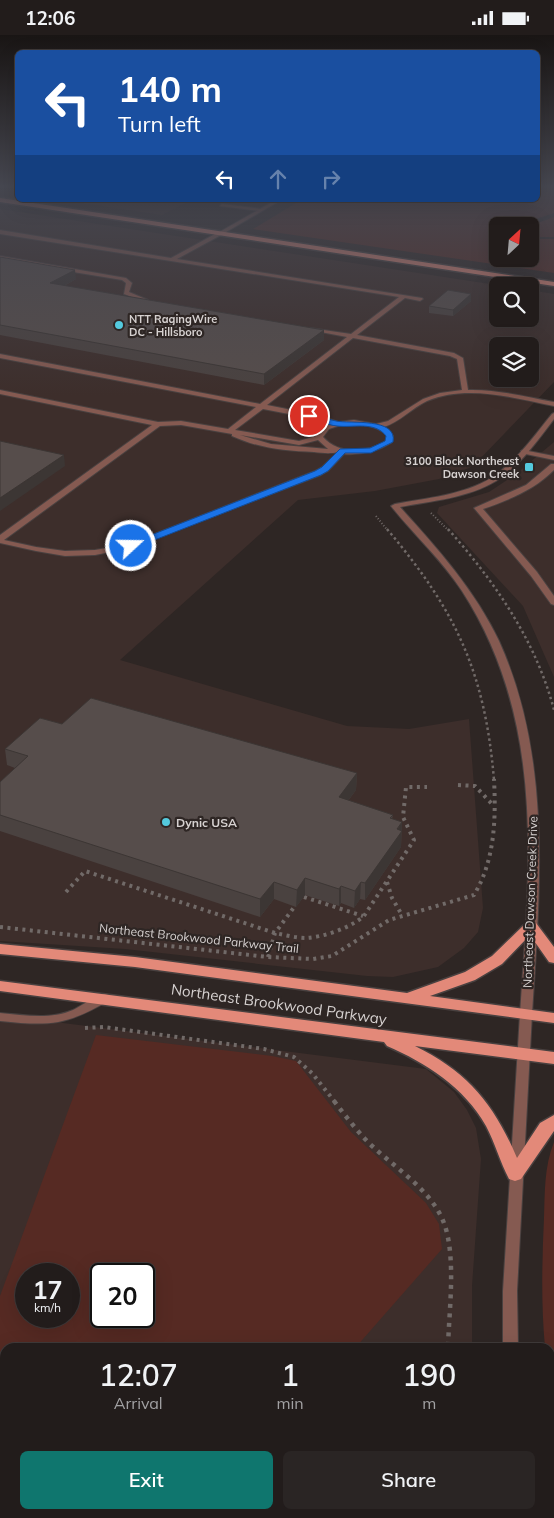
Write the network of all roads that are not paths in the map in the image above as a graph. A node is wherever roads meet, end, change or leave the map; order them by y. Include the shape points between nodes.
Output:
1 (162, 257) edge
2 (176, 257) edge
3 (371, 257) edge
4 (0, 258) edge
5 (173, 259) junction
6 (554, 285) edge
7 (403, 297) junction
8 (420, 299) dead end
9 (151, 301) edge
10 (302, 327) edge
11 (353, 336) junction
12 (0, 356) edge
13 (465, 391) junction
14 (0, 392) edge
15 (554, 405) edge
16 (262, 407) junction
17 (554, 415) edge
18 (158, 424) junction
19 (338, 424) junction
20 (377, 427) junction
21 (228, 432) junction
22 (319, 437) junction
23 (343, 451) junction
24 (523, 452) junction
25 (554, 458) edge
26 (554, 466) edge
27 (0, 540) edge
28 (554, 603) edge
29 (531, 926) junction
30 (0, 949) edge
31 (554, 958) edge
32 (0, 986) edge
33 (104, 998) junction
34 (405, 999) junction
35 (526, 1014) junction
36 (0, 1017) edge
37 (554, 1018) edge
38 (371, 1034) junction
39 (523, 1054) junction
40 (554, 1058) edge
41 (554, 1121) edge
42 (515, 1174) junction
43 (510, 1343) edge

1 - 5 street
2 - 5 street
3 - 6 main road
4 - 9 street via 124,279 129,283 126,293
5 - 7 street
7 - 8 street
7 - 11 street
10 - 11 street
11 - 13 street via 452,354 460,358
11 - 16 street
12 - 16 street
13 - 15 street
13 - 20 street via 425,400 401,417
14 - 18 street
16 - 19 street
16 - 21 street
17 - 24 street, Northeast Dawson Creek Drive
18 - 21 street via 181,423
18 - 27 street
19 - 20 street
19 - 22 street via 321,432
20 - 23 street via 390,436 389,442 382,447
21 - 22 street via 299,443
21 - 23 street via 245,441 290,449
22 - 23 street via 322,443
23 - 27 street via 318,473 131,546 67,555
24 - 25 street
24 - 29 street, Northeast Dawson Creek Drive via 505,471 480,485 395,506 440,556 466,592 497,650 513,691 530,759 533,786 535,840
26 - 28 street via 523,491 478,508
29 - 31 main road
29 - 34 main road via 497,960 470,976
29 - 35 street, Northeast Dawson Creek Drive
30 - 34 main road, Northeast Brookwood Parkway via 135,962
32 - 33 main road, Northeast Brookwood Parkway
33 - 36 street via 61,1020
33 - 38 main road, Northeast Brookwood Parkway
34 - 35 main road, Northeast Brookwood Parkway
35 - 37 main road, Northeast Brookwood Parkway
35 - 39 street, Northeast Dawson Creek Drive
38 - 39 main road, Northeast Brookwood Parkway
38 - 42 main road via 414,1051 454,1077 479,1103 493,1124
39 - 40 main road, Northeast Brookwood Parkway
39 - 42 street, Northeast Dawson Creek Drive
41 - 42 main road
42 - 43 street, Northeast Dawson Creek Drive

